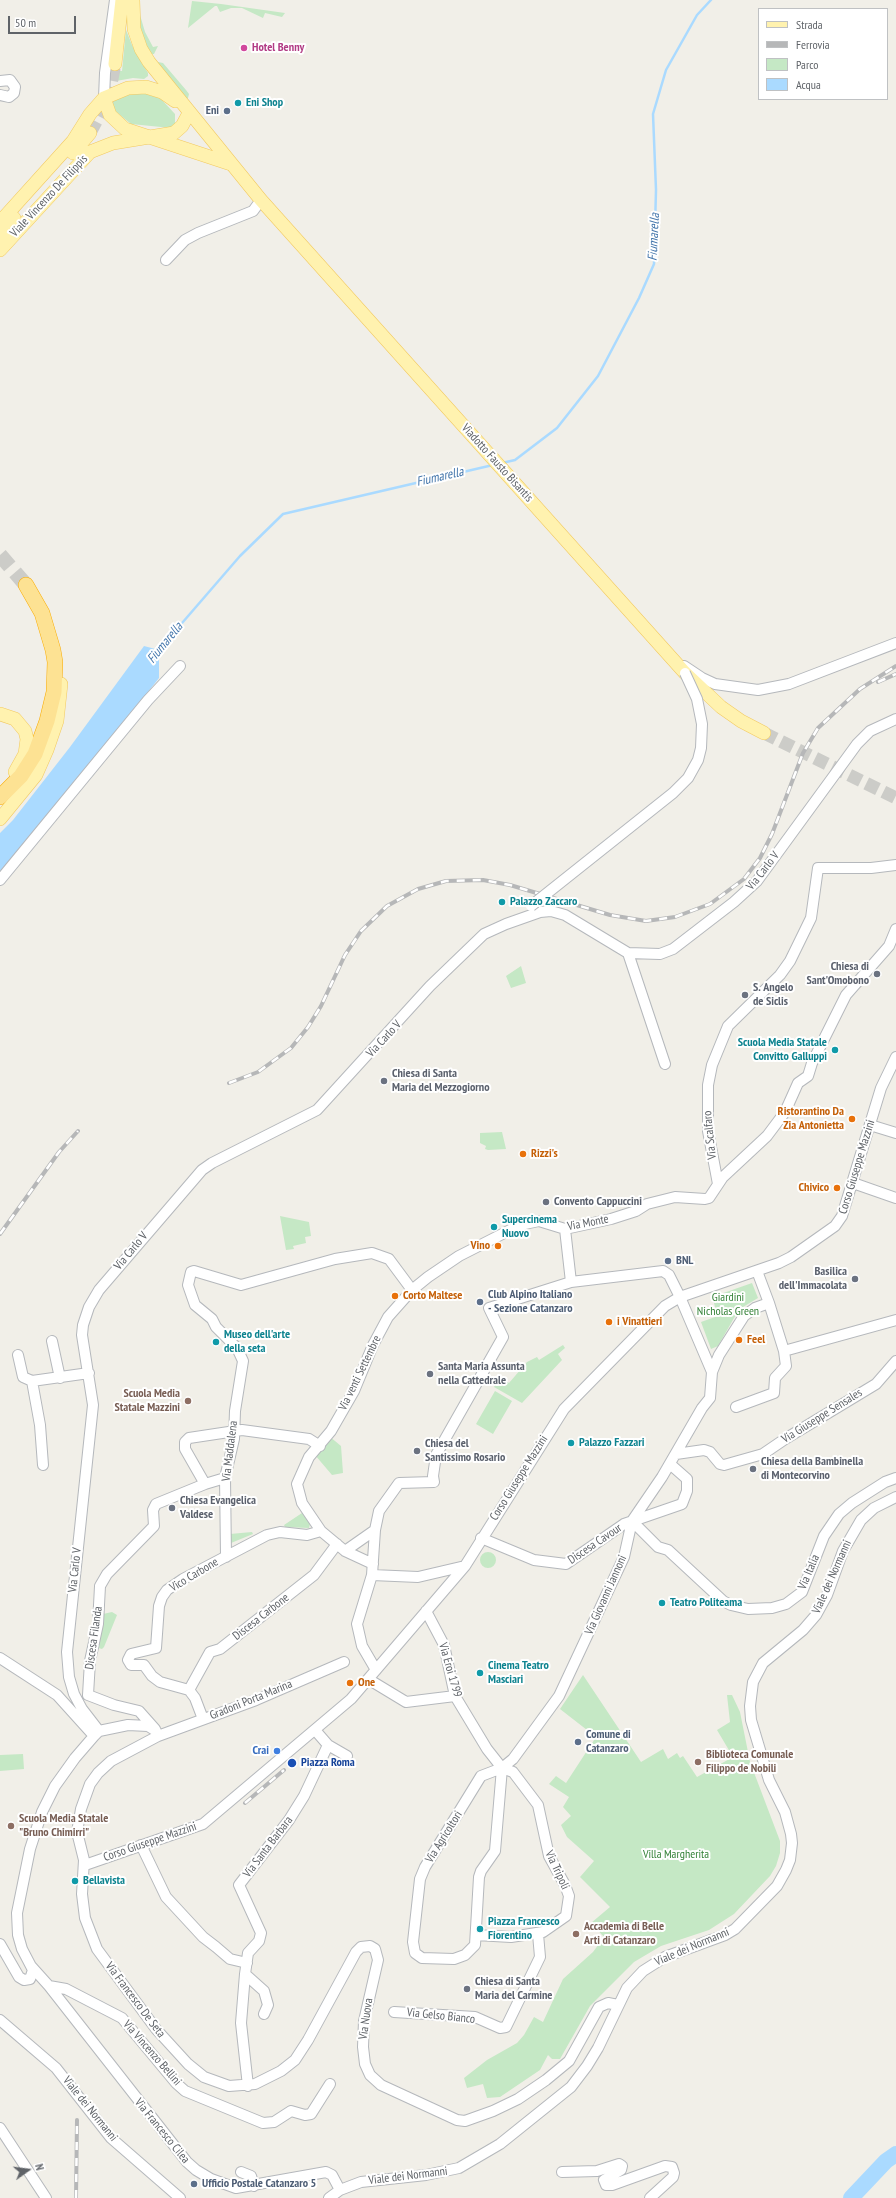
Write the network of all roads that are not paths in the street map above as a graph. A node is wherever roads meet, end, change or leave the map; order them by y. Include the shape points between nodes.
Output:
1 (115, 0) edge
2 (122, 0) edge
3 (133, 0) edge
4 (114, 64) tunnel mouth
5 (0, 81) edge
6 (1, 97) edge
7 (104, 98) junction
8 (189, 113) junction
9 (90, 133) tunnel mouth
10 (149, 137) junction
11 (230, 164) junction
12 (261, 200) junction
13 (0, 222) edge
14 (0, 234) edge
15 (0, 250) edge
16 (166, 260) dead end
17 (26, 585) tunnel mouth
18 (42, 613) junction
19 (896, 643) edge
20 (666, 651) junction
21 (180, 666) dead end
22 (685, 673) junction
23 (0, 714) edge
24 (896, 719) edge
25 (764, 733) tunnel mouth
26 (0, 788) edge
27 (0, 797) edge
28 (0, 819) edge
29 (896, 865) edge
30 (0, 880) edge
31 (506, 924) junction
32 (896, 929) edge
33 (628, 953) junction
34 (896, 1057) edge
35 (665, 1064) dead end
36 (870, 1125) junction
37 (896, 1133) edge
38 (852, 1183) junction
39 (718, 1184) junction
40 (896, 1198) edge
41 (539, 1221) joint
42 (565, 1229) junction
43 (756, 1271) junction
44 (572, 1282) junction
45 (412, 1290) junction
46 (680, 1297) junction
47 (769, 1303) junction
48 (896, 1320) edge
49 (52, 1341) dead end
50 (784, 1351) junction
51 (18, 1355) dead end
52 (896, 1361) edge
53 (712, 1372) junction
54 (89, 1373) junction
55 (60, 1378) junction
56 (32, 1381) junction
57 (736, 1407) dead end
58 (234, 1431) junction
59 (320, 1446) junction
60 (676, 1454) junction
61 (670, 1464) junction
62 (43, 1465) dead end
63 (225, 1478) junction
64 (896, 1478) edge
65 (205, 1484) junction
66 (896, 1497) edge
67 (643, 1505) junction
68 (648, 1515) junction
69 (632, 1521) junction
70 (375, 1530) junction
71 (321, 1531) junction
72 (481, 1538) junction
73 (337, 1544) junction
74 (345, 1551) junction
75 (226, 1557) junction
76 (372, 1564) junction
77 (464, 1566) junction
78 (372, 1575) junction
79 (426, 1611) junction
80 (0, 1658) edge
81 (344, 1662) dead end
82 (376, 1670) junction
83 (368, 1679) junction
84 (189, 1690) junction
85 (455, 1696) junction
86 (203, 1719) junction
87 (316, 1730) junction
88 (157, 1732) junction
89 (96, 1733) junction
90 (328, 1745) junction
91 (347, 1756) dead end
92 (502, 1768) junction
93 (141, 1845) junction
94 (84, 1865) junction
95 (538, 1934) junction
96 (476, 1935) junction
97 (0, 1944) edge
98 (246, 1963) junction
99 (31, 1966) junction
100 (245, 1974) junction
101 (49, 1986) junction
102 (618, 2004) junction
103 (394, 2012) dead end
104 (264, 2014) dead end
105 (0, 2020) edge
106 (330, 2084) dead end
107 (248, 2086) junction
108 (0, 2128) edge
109 (241, 2172) dead end
110 (562, 2172) dead end
111 (254, 2186) junction
112 (340, 2190) junction
113 (46, 2198) edge
114 (180, 2198) edge
115 (329, 2198) edge
116 (650, 2198) edge

1 - 7 street
2 - 4 main road
3 - 8 main road via 134,29 141,48
5 - 6 street via 10,80 15,87 12,95
7 - 8 main road via 128,88 146,87 168,96
7 - 10 main road via 110,115 119,125
7 - 13 main road via 73,141
8 - 10 main road, Viale Vincenzo De Filippis via 182,126 174,133
8 - 11 main road, Viadotto Fausto Bisantis
9 - 14 main road, Viale Vincenzo De Filippis
10 - 11 main road
10 - 15 main road, Viale Vincenzo De Filippis via 113,143 90,152
11 - 12 main road, Viadotto Fausto Bisantis
12 - 16 street via 253,211 185,240
12 - 20 main road, Viadotto Fausto Bisantis
17 - 18 highway
18 - 27 highway via 55,662 52,705 42,737 27,767
18 - 28 main road via 56,640 60,657 57,721 36,775
19 - 20 street via 808,678 758,690 715,684
20 - 22 main road, Viadotto Fausto Bisantis
21 - 30 street via 148,700
22 - 25 main road, Viadotto Fausto Bisantis via 721,706 741,721
22 - 31 street, bridge via 697,699 702,724 699,754 688,778 673,793
23 - 26 main road via 20,723 27,739 22,763
24 - 33 street, Via Carlo V via 875,728 857,744 767,869 745,893 673,949 660,954
29 - 39 street, Via Scalfaro via 871,868 818,868 812,918 785,969 728,1026 712,1065 708,1085 707,1118 710,1150
31 - 33 street, Via Carlo V via 540,912 558,912
31 - 54 street, Via Carlo V via 490,930 477,939 430,986 317,1110 212,1163 192,1180 93,1299 83,1324 82,1335
32 - 39 street via 889,946 846,995 824,1036 808,1076 798,1083 785,1112 768,1136 728,1171
33 - 35 street
34 - 36 street, Corso Giuseppe Mazzini via 881,1088
36 - 37 street
36 - 38 street, Corso Giuseppe Mazzini
38 - 40 street
38 - 43 street, Corso Giuseppe Mazzini via 842,1216 835,1226 791,1257
39 - 42 street, Via Monte via 712,1196 705,1199 675,1197 647,1204 636,1211 611,1219
41 - 42 street, Via Monte
41 - 45 street, Via venti Settembre via 503,1232 459,1256
42 - 44 street
43 - 46 street, Corso Giuseppe Mazzini
43 - 47 street
44 - 46 street via 660,1271 669,1275
44 - 70 street via 489,1308 503,1337 436,1455 434,1482 399,1483 379,1511
45 - 58 street, Via Maddalena via 389,1259 368,1253 335,1258 241,1285 192,1271 188,1285 194,1305 212,1319 216,1327 237,1348 243,1364
45 - 59 street, Via venti Settembre via 388,1317 354,1391
46 - 53 street
46 - 72 street, Corso Giuseppe Mazzini via 665,1306 564,1409
47 - 50 street
47 - 53 street via 750,1312 740,1322 719,1355
48 - 50 street
49 - 55 street
50 - 57 street via 786,1366 775,1378 773,1394
51 - 56 street via 23,1377
52 - 60 street, Via Giuseppe Sensales via 876,1384 763,1454 724,1465 707,1450
53 - 60 street, Via Giovanni Jannoni via 710,1398
54 - 55 street
54 - 89 street, Via Carlo V via 92,1418 67,1652 69,1677 74,1694
55 - 56 street
56 - 62 street via 40,1426
58 - 59 street via 309,1439
58 - 63 street, Via Maddalena
58 - 65 street via 191,1437 186,1441 186,1450
59 - 71 street, Via venti Settembre via 309,1457 297,1484 302,1502
60 - 61 street, Via Giovanni Jannoni
61 - 67 street, Via Giovanni Jannoni
61 - 68 street, Discesa Cavour via 687,1479 685,1500 677,1507
63 - 65 street, Discesa Filanda
63 - 75 street, Via Maddalena
64 - 69 street, Via Italia via 866,1494 839,1514 824,1536 802,1592 786,1604 772,1608 748,1609 723,1601 668,1550 658,1547
65 - 88 street, Discesa Filanda via 156,1504 154,1526 101,1582 98,1596 98,1624 87,1691 91,1698 139,1711
66 - 102 street, Viale dei Normanni via 874,1508 861,1520 843,1551 827,1595 816,1615 803,1630 763,1664 753,1682 750,1694 751,1720 769,1780 790,1826 791,1852 782,1879 743,1921 725,1935 665,1957 643,1970 627,1988
67 - 68 street
67 - 69 street, Via Giovanni Jannoni
68 - 69 street, Discesa Cavour
69 - 72 street, Discesa Cavour via 566,1564 534,1560
69 - 92 street, Via Giovanni Jannoni via 624,1557 566,1684 513,1759
70 - 74 street
70 - 76 street
71 - 73 street, Via venti Settembre
71 - 75 street via 307,1535 271,1533
72 - 77 street, Corso Giuseppe Mazzini
73 - 74 street, Via venti Settembre
73 - 84 street, Discesa Carbone via 314,1575 220,1649 211,1651
74 - 76 street, Via venti Settembre
75 - 84 street, Vico Carbone via 183,1579 168,1590 159,1606 156,1648 132,1654 128,1658 130,1664 144,1665 160,1682
76 - 78 street
77 - 78 street via 418,1577
77 - 79 street, Corso Giuseppe Mazzini
78 - 82 street via 358,1618 357,1631 365,1654
79 - 82 street, Corso Giuseppe Mazzini
79 - 85 street, Via Eroi 1799 via 444,1645
80 - 89 street via 57,1695
81 - 86 street, Gradoni Porta Marina via 256,1700
82 - 83 street, Corso Giuseppe Mazzini
83 - 85 street via 406,1702
83 - 87 street, Corso Giuseppe Mazzini via 351,1699
84 - 86 street
85 - 92 street, Via Eroi 1799 via 487,1749
86 - 88 street, Gradoni Porta Marina
87 - 90 street
87 - 93 street, Corso Giuseppe Mazzini via 203,1824
88 - 89 street via 148,1726 128,1725
88 - 94 street, Gradoni Porta Marina via 111,1761 90,1784 78,1825 78,1840
89 - 99 street, Via Francesco Cilea via 74,1758 55,1786 42,1812 30,1849 17,1918 18,1936
90 - 91 street
90 - 98 street, Via Santa Barbara via 304,1796 289,1820 239,1885 260,1933 260,1941 248,1953
92 - 95 street, Via Tripoli via 513,1772 538,1805 549,1856 568,1890 569,1906 566,1916
92 - 96 street via 495,1851 481,1871
92 - 96 street, Via Agricoltori via 481,1776 425,1867 420,1879 413,1947 415,1953 422,1958 454,1959 472,1949
93 - 94 street, Corso Giuseppe Mazzini
93 - 98 street via 166,1897 203,1937 230,1959
94 - 107 street, Via Francesco De Seta via 82,1899 87,1924 97,1949 115,1975 156,2029 197,2072 229,2086
95 - 96 street, Via Tripoli via 511,1937
95 - 103 street, Via Gelso Bianco via 540,1957 506,2027 500,2028 475,2017
97 - 99 street via 21,1978 27,1980 32,1976
98 - 100 street
99 - 101 street, Via Francesco Cilea
100 - 104 street via 264,1991 268,2005
100 - 107 street via 241,2029
101 - 106 street, Via Vincenzo Bellini via 66,1989 122,2018 176,2084 185,2091 263,2123 274,2122 291,2111 310,2114
101 - 111 street, Via Francesco Cilea via 187,2162 230,2187
102 - 107 street, Via Nuova via 608,2003 598,2008 569,2061 546,2080 518,2099 470,2120 460,2121 381,2085 370,2075 363,2054 363,2032 378,1960 375,1949 363,1946 348,1963 295,2060 274,2075
102 - 112 street, Viale dei Normanni via 598,2048 571,2087 539,2115 483,2155 450,2171 369,2180
105 - 114 street, Viale dei Normanni via 56,2068 111,2138
108 - 113 street
109 - 111 street via 251,2176
110 - 116 street via 597,2171 619,2164 622,2166 621,2170 604,2180 606,2185 612,2185 665,2166 672,2166 673,2177
111 - 112 street, Via Francesco Cilea via 326,2172 332,2175
112 - 115 street, Viale dei Normanni

